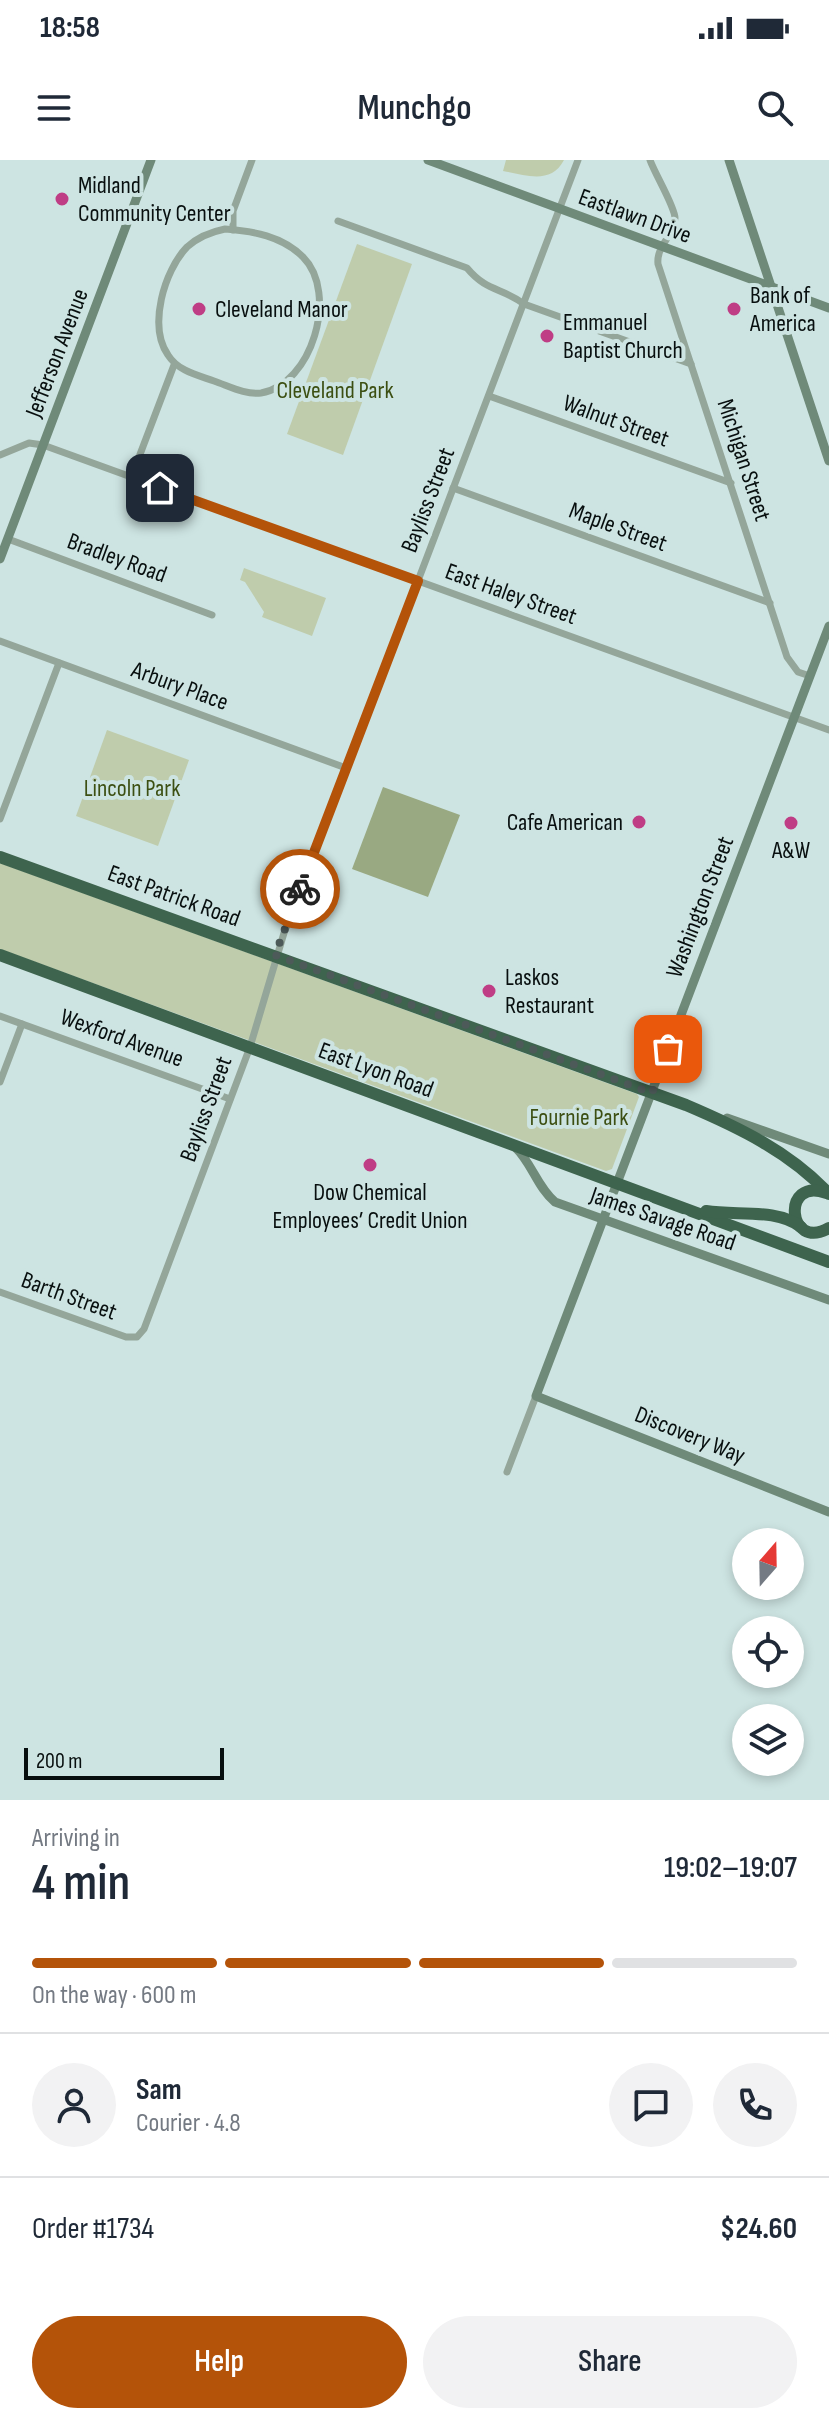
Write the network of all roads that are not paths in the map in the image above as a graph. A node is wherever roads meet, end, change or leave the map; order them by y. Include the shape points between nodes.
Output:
1 (151, 160) edge
2 (252, 160) edge
3 (428, 160) edge
4 (578, 160) edge
5 (650, 160) edge
6 (729, 160) edge
7 (559, 209) junction
8 (338, 221) dead end
9 (233, 230) junction
10 (662, 247) junction
11 (771, 287) junction
12 (524, 304) junction
13 (829, 308) edge
14 (691, 364) junction
15 (174, 365) junction
16 (489, 396) junction
17 (43, 445) junction
18 (0, 455) edge
19 (829, 461) edge
20 (131, 478) junction
21 (731, 483) junction
22 (453, 488) junction
23 (8, 539) junction
24 (0, 559) edge
25 (418, 581) junction
26 (770, 603) junction
27 (212, 615) dead end
28 (829, 626) edge
29 (0, 641) edge
30 (59, 663) junction
31 (810, 676) junction
32 (794, 718) junction
33 (829, 730) edge
34 (346, 768) junction
35 (0, 819) edge
36 (0, 857) edge
37 (0, 955) edge
38 (275, 955) junction
39 (0, 1016) edge
40 (22, 1024) junction
41 (250, 1047) junction
42 (0, 1082) edge
43 (652, 1093) junction
44 (230, 1099) junction
45 (686, 1105) junction
46 (509, 1142) junction
47 (829, 1154) edge
48 (617, 1183) junction
49 (829, 1194) edge
50 (687, 1210) junction
51 (603, 1220) junction
52 (801, 1227) junction
53 (829, 1228) edge
54 (829, 1262) edge
55 (0, 1292) edge
56 (829, 1300) edge
57 (154, 1306) joint
58 (536, 1396) junction
59 (507, 1472) dead end
60 (829, 1512) edge

1 - 17 street, Jefferson Avenue
2 - 9 street via 233,211
3 - 7 street, Eastlawn Drive
4 - 7 street, Bayliss Street
5 - 10 street via 674,212
6 - 11 street
7 - 10 street, Eastlawn Drive
7 - 12 street, Bayliss Street
8 - 12 street via 467,268 479,283
9 - 15 street via 198,239 169,277 159,322
9 - 15 street via 273,238 312,269 321,295 309,350 298,369 264,392 241,391
10 - 11 street, Eastlawn Drive
10 - 14 street, Michigan Street via 658,264
11 - 13 street, Eastlawn Drive
11 - 19 street
12 - 14 street
12 - 16 street, Bayliss Street
14 - 21 street, Michigan Street
15 - 20 street
16 - 21 street, Walnut Street
16 - 22 street, Bayliss Street
17 - 18 street via 29,443
17 - 20 street, East Haley Street
17 - 23 street, Jefferson Avenue
20 - 25 street, East Haley Street
21 - 26 street, Michigan Street
22 - 25 street, Bayliss Street
22 - 26 street, Maple Street
23 - 24 street, Jefferson Avenue
23 - 27 street, Bradley Road
25 - 32 street, East Haley Street
25 - 34 street, Bayliss Street
26 - 31 street, Michigan Street via 787,657 798,672
28 - 31 street, Washington Street
29 - 30 street, Arbury Place
30 - 34 street, Arbury Place
30 - 35 street
31 - 32 street, Washington Street
32 - 33 street, East Haley Street
32 - 43 street, Washington Street
34 - 38 street, Bayliss Street
36 - 38 highway, East Patrick Road
37 - 41 highway, East Lyon Road
38 - 41 street, Bayliss Street
38 - 43 highway, East Patrick Road
39 - 40 street, Wexford Avenue
40 - 42 street
40 - 44 street, Wexford Avenue
41 - 44 street, Bayliss Street
41 - 46 highway, East Lyon Road
43 - 45 highway, East Patrick Road
43 - 48 street, Washington Street
44 - 57 street, Bayliss Street
45 - 47 street, East Patrick Road
45 - 49 highway via 774,1148
46 - 48 highway, East Lyon Road
46 - 51 street, James Savage Road via 555,1202
48 - 50 highway, East Lyon Road
48 - 51 street, Washington Street
49 - 52 highway via 813,1190 798,1199 794,1216
50 - 52 highway via 780,1216
50 - 54 highway, East Lyon Road
51 - 56 street, James Savage Road
51 - 58 street, Washington Street
52 - 53 highway via 817,1233
55 - 57 street, Barth Street via 133,1338
58 - 59 street, Washington Street
58 - 60 street, Discovery Way

